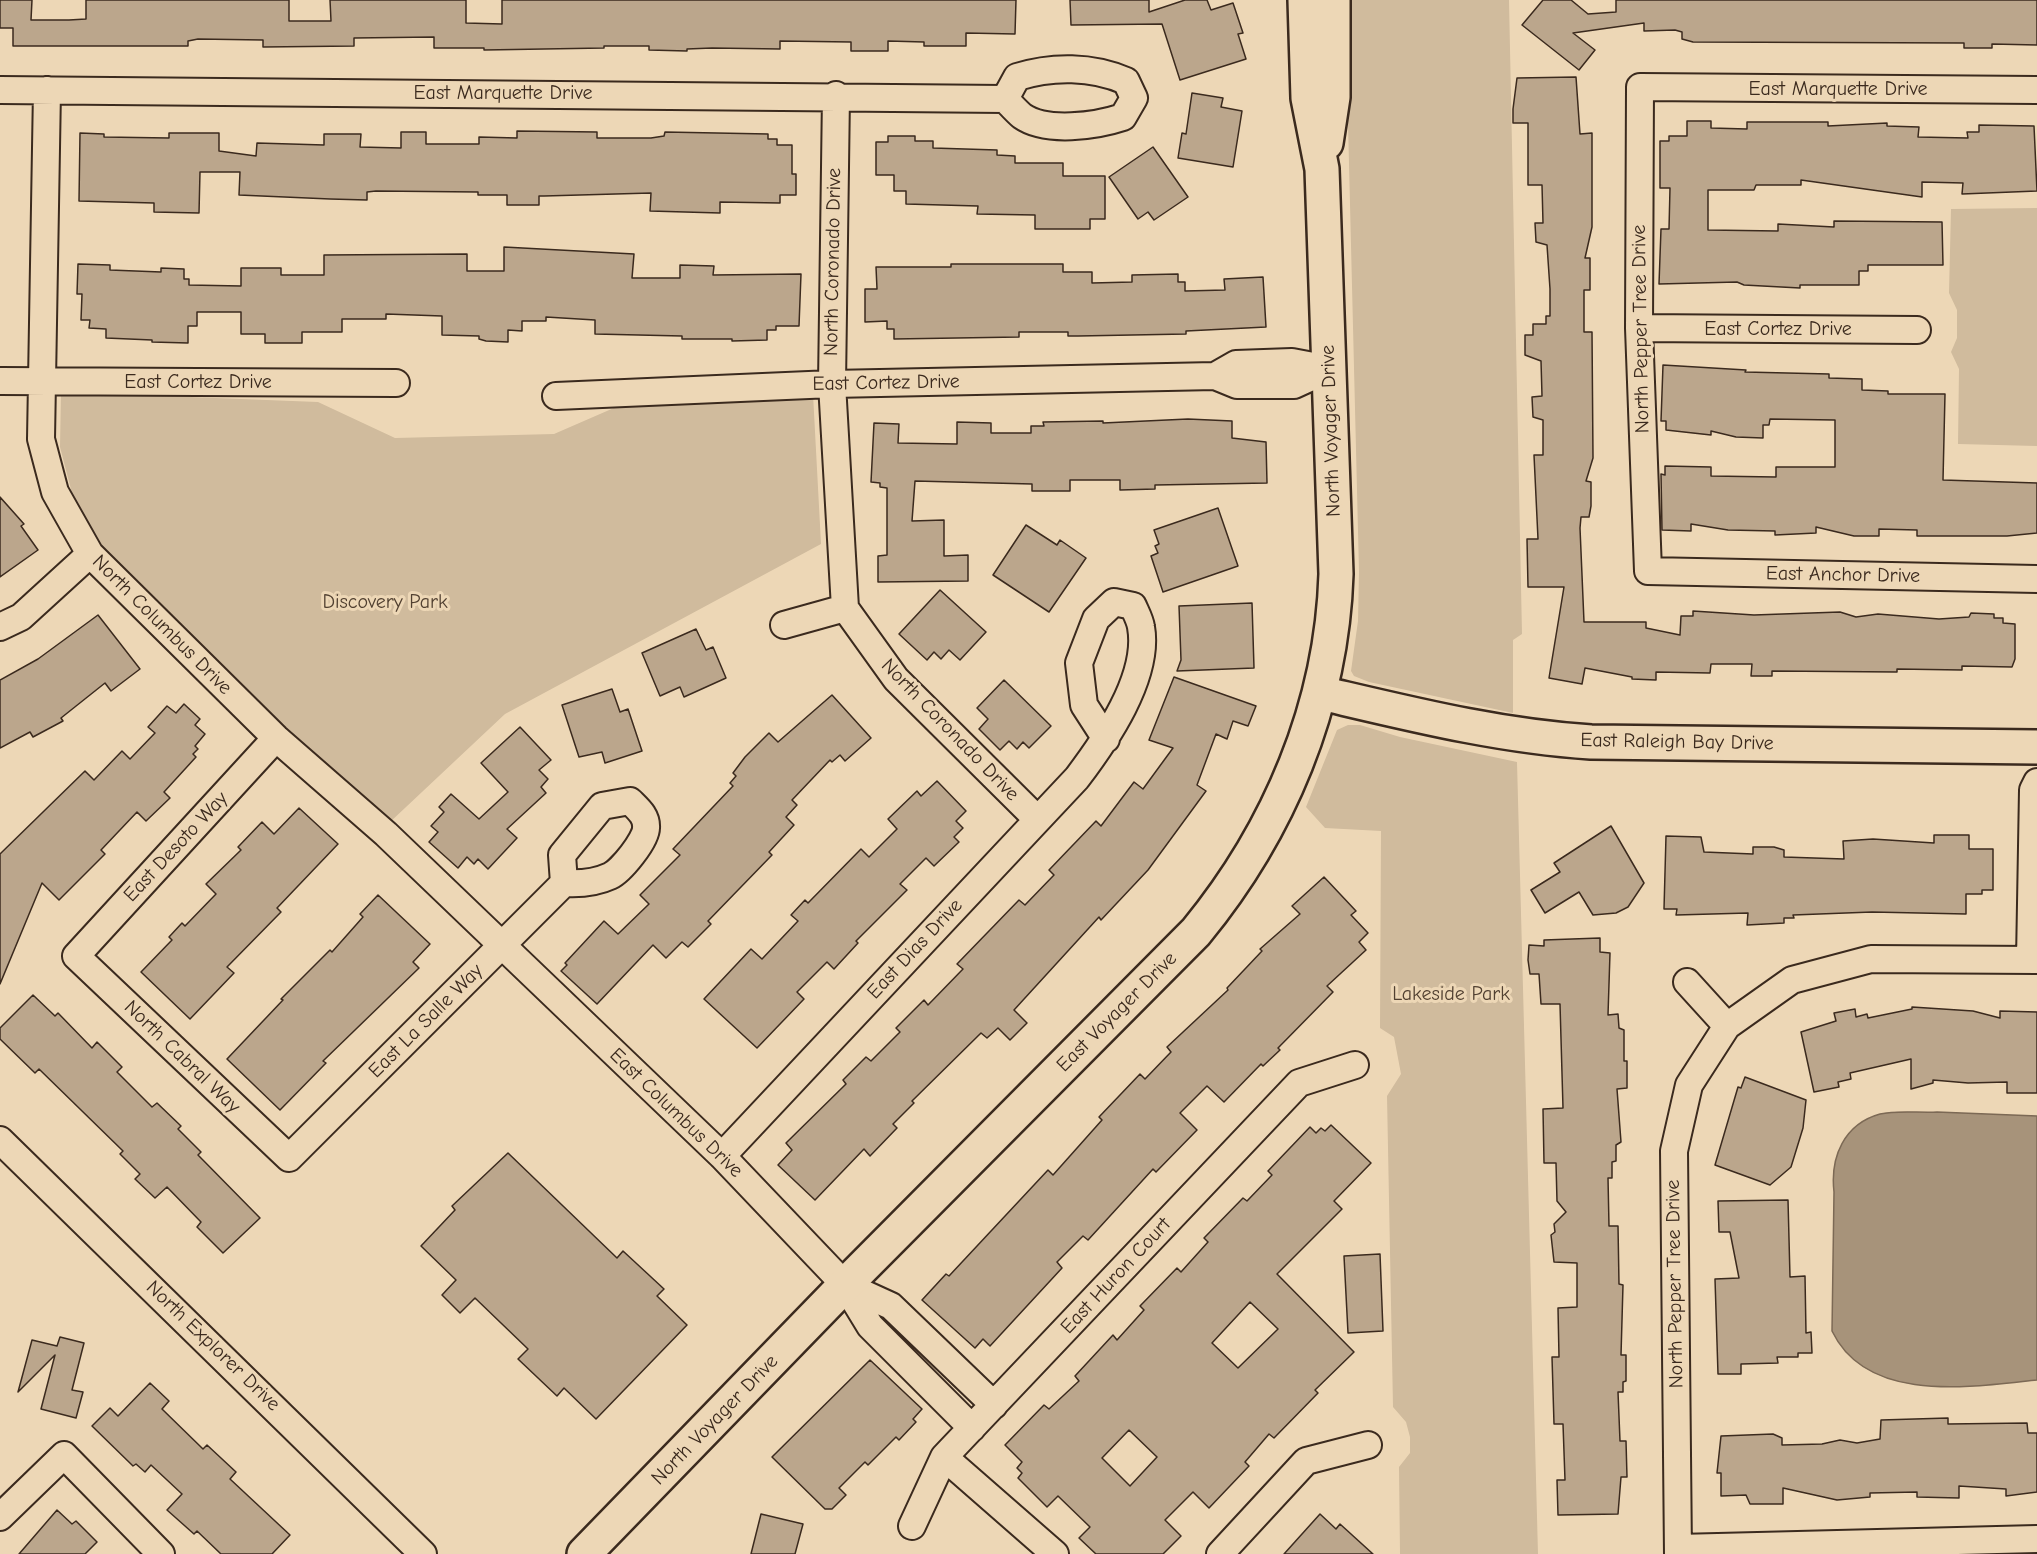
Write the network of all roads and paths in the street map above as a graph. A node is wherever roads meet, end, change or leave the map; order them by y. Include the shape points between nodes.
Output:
1 (1305, 0) edge
2 (1333, 0) edge
3 (1640, 87) joint
4 (0, 90) edge
5 (47, 90) junction
6 (2037, 90) edge
7 (836, 95) junction
8 (1005, 99) dead end
9 (1322, 169) junction
10 (1639, 328) junction
11 (1917, 330) dead end
12 (1329, 369) junction
13 (0, 381) edge
14 (42, 381) junction
15 (396, 383) dead end
16 (832, 384) junction
17 (556, 396) dead end
18 (90, 554) junction
19 (1648, 571) joint
20 (2037, 579) edge
21 (845, 608) junction
22 (784, 625) dead end
23 (0, 627) edge
24 (1321, 693) junction
25 (276, 738) junction
26 (1106, 739) dead end
27 (2037, 747) edge
28 (2037, 782) edge
29 (1037, 819) junction
30 (564, 883) dead end
31 (501, 946) junction
32 (76, 956) joint
33 (2033, 960) edge
34 (1687, 982) dead end
35 (1726, 1026) junction
36 (1355, 1065) dead end
37 (0, 1140) edge
38 (722, 1156) junction
39 (289, 1158) joint
40 (845, 1285) junction
41 (994, 1405) junction
42 (972, 1428) junction
43 (1368, 1445) dead end
44 (944, 1457) junction
45 (0, 1516) edge
46 (912, 1526) dead end
47 (2037, 1539) edge
48 (1678, 1551) edge
49 (161, 1554) edge
50 (423, 1554) edge
51 (584, 1554) edge
52 (1055, 1554) edge
53 (1220, 1554) edge

1 - 9 street, North Voyager Drive via 1308,98
2 - 9 street, North Voyager Drive via 1333,97
3 - 6 street, East Marquette Drive
3 - 10 street, North Pepper Tree Drive
4 - 5 street, East Marquette Drive
5 - 7 street, East Marquette Drive
5 - 14 street, North Columbus Drive
7 - 8 street, East Marquette Drive
7 - 16 street, North Coronado Drive
9 - 12 street, North Voyager Drive
10 - 11 street, East Cortez Drive
10 - 19 street, North Pepper Tree Drive
12 - 16 street, East Cortez Drive via 1294,385 1237,385 1215,375
12 - 24 street, North Voyager Drive via 1336,574 1335,612
13 - 14 street, East Cortez Drive
14 - 15 street, East Cortez Drive
14 - 18 street, North Columbus Drive via 41,439 55,492
16 - 17 street, East Cortez Drive
16 - 21 street, North Coronado Drive
18 - 23 street via 21,617
18 - 25 street, North Columbus Drive
19 - 20 street, East Anchor Drive
21 - 22 street
21 - 29 street, North Coronado Drive via 896,679
24 - 27 street, East Raleigh Bay Drive via 1455,725 1539,739
24 - 40 street, East Voyager Drive via 1276,813 1228,893 1196,932
25 - 31 street, North Columbus Drive via 386,834
25 - 32 street, East Desoto Way
26 - 29 street, East Dias Drive via 1077,778
28 - 33 street via 2032,790
29 - 38 street, East Dias Drive
30 - 31 street, East La Salle Way
31 - 38 street, East Columbus Drive
31 - 39 street, East La Salle Way
32 - 39 street, North Cabral Way
33 - 35 street via 1871,959 1792,980
34 - 35 street
35 - 48 street, North Pepper Tree Drive via 1689,1084 1674,1151
36 - 41 street, East Huron Court via 1299,1083
37 - 50 street, North Explorer Drive
38 - 40 street, East Columbus Drive
40 - 41 street, East Columbus Drive via 891,1306
40 - 42 street, East Columbus Drive via 870,1326
40 - 51 street, North Voyager Drive
41 - 42 street, East Huron Court
42 - 44 street, East Huron Court
43 - 53 street via 1306,1461
44 - 46 street, East Huron Court
44 - 52 street
45 - 49 street via 64,1455
47 - 48 street

